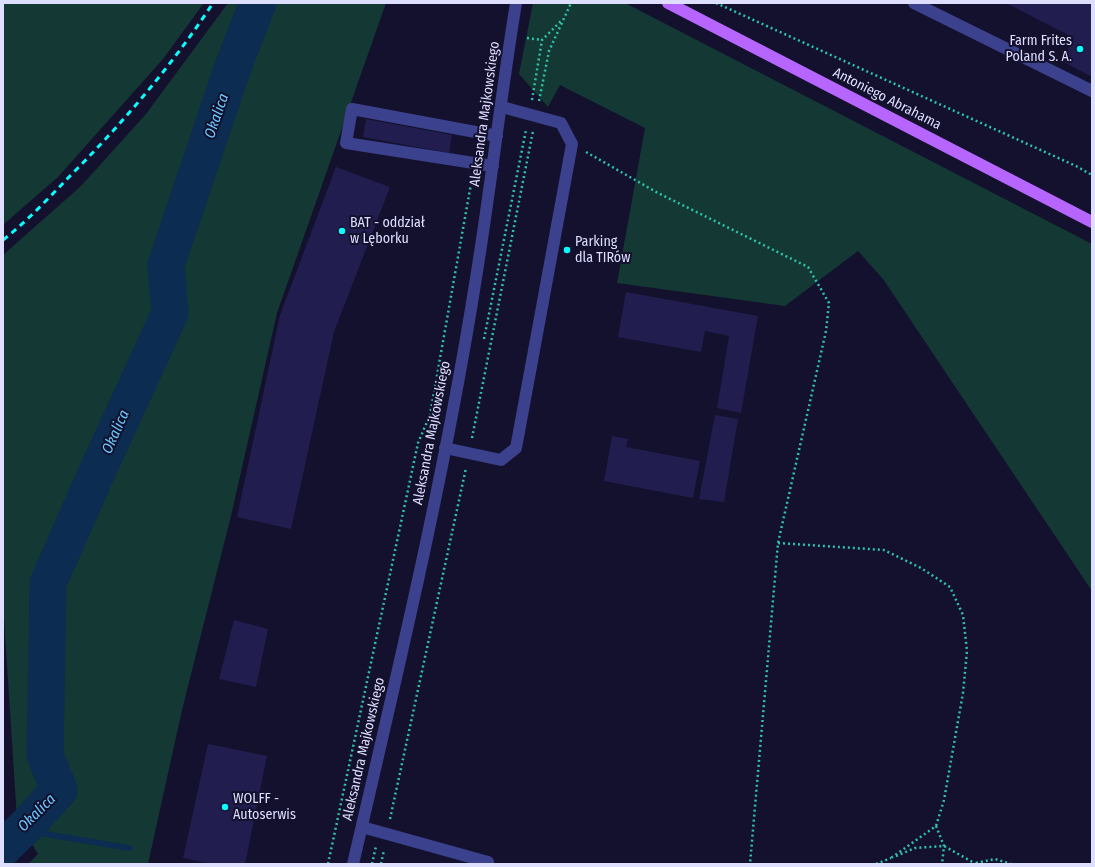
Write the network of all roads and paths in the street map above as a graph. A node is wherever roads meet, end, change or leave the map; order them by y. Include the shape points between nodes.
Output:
1 (516, 3) edge
2 (571, 3) edge
3 (668, 3) edge
4 (716, 3) edge
5 (914, 3) edge
6 (561, 21) dead end
7 (511, 34) junction
8 (542, 40) dead end
9 (1092, 91) edge
10 (502, 107) junction
11 (498, 136) junction
12 (572, 144) junction
13 (475, 162) junction
14 (493, 166) junction
15 (1092, 175) edge
16 (1092, 222) edge
17 (445, 448) junction
18 (778, 543) junction
19 (936, 826) junction
20 (362, 827) junction
21 (944, 846) junction
22 (891, 858) junction
23 (488, 862) dead end
24 (976, 863) edge
25 (328, 864) edge
26 (353, 864) edge
27 (750, 864) edge
28 (876, 864) edge
29 (942, 864) edge
30 (1011, 864) edge

1 - 7 street, Aleksandra Majkowskiego
2 - 6 path
3 - 16 main road, Antoniego Abrahama
4 - 15 path
5 - 9 street
7 - 8 path
7 - 10 street, Aleksandra Majkowskiego
10 - 11 street, Aleksandra Majkowskiego
10 - 12 street via 560,124
11 - 13 street via 352,109 346,142
11 - 14 street, Aleksandra Majkowskiego
12 - 17 street via 516,448 501,460
12 - 18 path via 658,193 808,267 829,303 826,331
13 - 14 street
13 - 25 path via 430,415 418,443
14 - 17 street, Aleksandra Majkowskiego via 476,279
17 - 20 street, Aleksandra Majkowskiego via 408,628
18 - 19 path via 884,550 921,568 950,587 963,615 967,651 963,693 946,793
18 - 27 path
19 - 21 path
19 - 22 path
20 - 23 street
20 - 26 street, Aleksandra Majkowskiego
21 - 22 path via 915,848
21 - 24 path
21 - 29 path
22 - 28 path
24 - 30 path via 995,858

